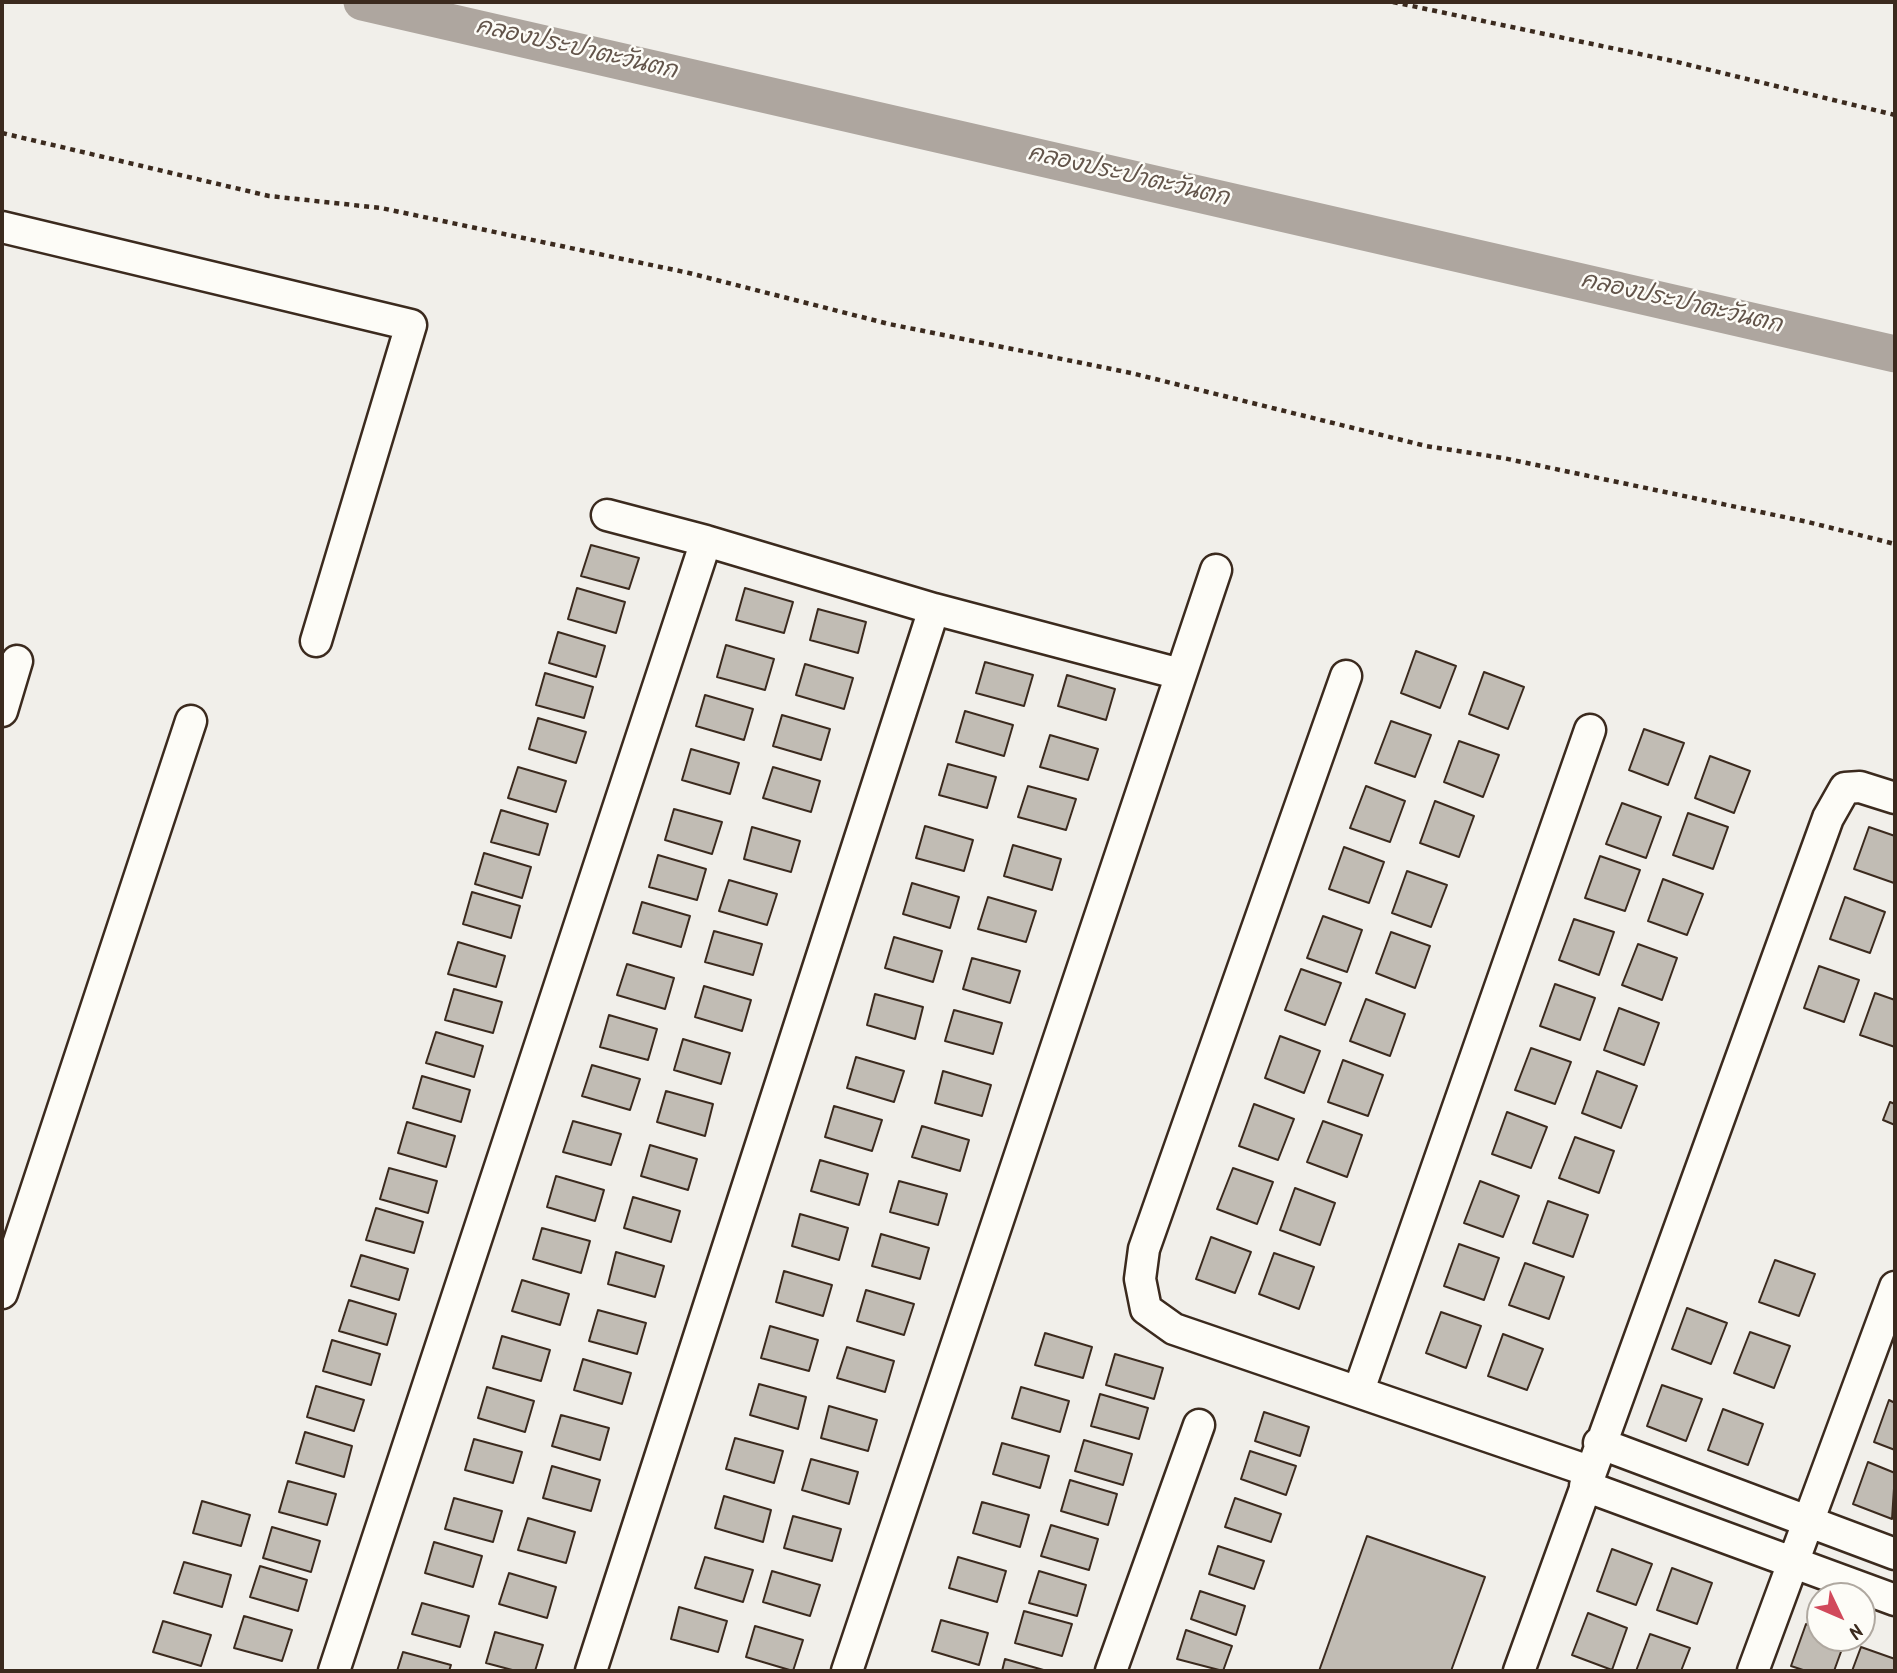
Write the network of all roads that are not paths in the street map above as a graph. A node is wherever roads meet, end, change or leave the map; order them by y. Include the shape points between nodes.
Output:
1 (2, 228) edge
2 (607, 515) dead end
3 (706, 541) junction
4 (1216, 570) dead end
5 (934, 610) junction
6 (316, 641) dead end
7 (18, 660) dead end
8 (1181, 674) junction
9 (1346, 676) dead end
10 (2, 711) edge
11 (191, 721) dead end
12 (1590, 730) dead end
13 (1895, 798) edge
14 (1895, 1287) edge
15 (2, 1293) edge
16 (1359, 1391) junction
17 (1199, 1425) dead end
18 (1599, 1443) junction
19 (1587, 1479) junction
20 (1809, 1522) junction
21 (1895, 1555) edge
22 (1795, 1561) junction
23 (1895, 1600) edge
24 (334, 1671) edge
25 (592, 1671) edge
26 (847, 1671) edge
27 (1111, 1671) edge
28 (1519, 1671) edge
29 (1753, 1671) edge

1 - 6 street via 411,325
2 - 3 street
3 - 5 street
3 - 24 street
4 - 8 street
5 - 8 street
5 - 25 street
7 - 10 street
8 - 26 street
9 - 16 street via 1144,1249 1140,1279 1146,1309 1174,1329
11 - 15 street
12 - 16 street
13 - 18 street via 1860,787 1844,788 1836,801
14 - 20 street
16 - 19 street
17 - 27 street
18 - 19 street
18 - 20 street
19 - 22 street
19 - 28 street
20 - 21 street
20 - 22 street
22 - 23 street
22 - 29 street

